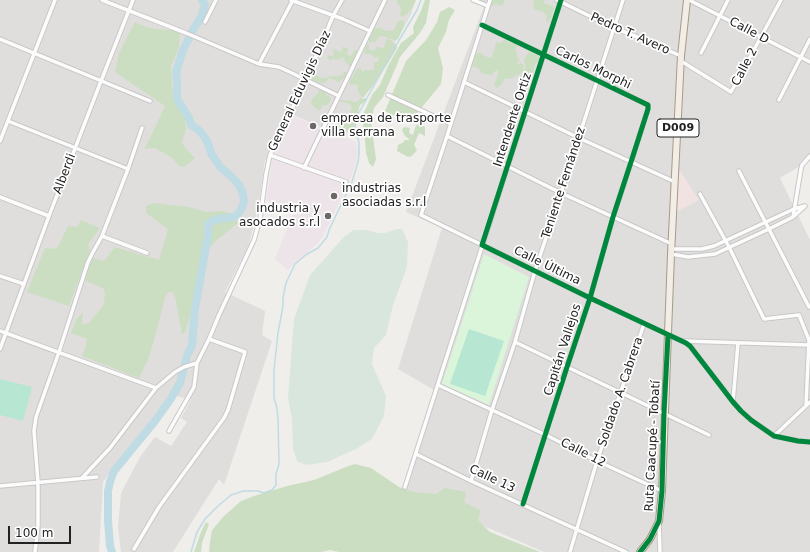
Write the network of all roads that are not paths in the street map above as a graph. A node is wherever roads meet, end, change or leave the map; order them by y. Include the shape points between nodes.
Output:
1 (55, 0) edge
2 (102, 0) edge
3 (133, 0) edge
4 (216, 0) edge
5 (292, 0) edge
6 (342, 0) edge
7 (385, 0) edge
8 (473, 0) edge
9 (490, 0) edge
10 (623, 0) edge
11 (728, 0) edge
12 (780, 0) edge
13 (560, 1) edge
14 (688, 1) edge
15 (488, 6) junction
16 (129, 11) junction
17 (720, 15) junction
18 (333, 16) junction
19 (205, 22) dead end
20 (482, 25) junction
21 (614, 28) junction
22 (370, 31) junction
23 (761, 37) junction
24 (0, 39) edge
25 (810, 39) edge
26 (35, 53) junction
27 (701, 53) dead end
28 (544, 55) junction
29 (801, 57) junction
30 (681, 59) junction
31 (810, 62) edge
32 (259, 64) junction
33 (306, 80) junction
34 (101, 81) junction
35 (597, 81) junction
36 (464, 82) junction
37 (731, 92) joint
38 (388, 95) dead end
39 (339, 96) junction
40 (779, 100) dead end
41 (150, 101) dead end
42 (648, 109) joint
43 (525, 112) junction
44 (8, 121) junction
45 (451, 124) junction
46 (142, 128) dead end
47 (447, 136) junction
48 (579, 138) junction
49 (0, 141) edge
50 (75, 147) junction
51 (270, 155) junction
52 (810, 156) edge
53 (632, 162) junction
54 (508, 167) junction
55 (304, 168) junction
56 (128, 169) junction
57 (739, 171) dead end
58 (346, 182) dead end
59 (675, 182) junction
60 (561, 193) junction
61 (700, 194) dead end
62 (0, 196) edge
63 (810, 204) edge
64 (805, 206) junction
65 (794, 209) junction
66 (49, 216) junction
67 (613, 217) junction
68 (794, 217) junction
69 (766, 222) junction
70 (769, 229) junction
71 (102, 236) junction
72 (726, 241) junction
73 (482, 245) junction
74 (729, 247) junction
75 (671, 249) junction
76 (147, 254) dead end
77 (535, 270) junction
78 (0, 276) edge
79 (24, 284) junction
80 (590, 298) junction
81 (809, 307) edge
82 (644, 324) junction
83 (0, 332) edge
84 (5, 333) junction
85 (668, 335) junction
86 (210, 339) junction
87 (809, 340) edge
88 (681, 341) junction
89 (515, 342) junction
90 (738, 343) junction
91 (808, 345) junction
92 (0, 349) edge
93 (59, 352) junction
94 (197, 363) junction
95 (567, 367) junction
96 (809, 371) edge
97 (438, 385) junction
98 (156, 388) junction
99 (621, 392) junction
100 (733, 402) junction
101 (810, 402) edge
102 (806, 405) junction
103 (492, 410) junction
104 (664, 413) junction
105 (169, 431) dead end
106 (546, 435) junction
107 (709, 435) dead end
108 (774, 436) junction
109 (810, 442) edge
110 (416, 454) junction
111 (597, 461) junction
112 (97, 476) dead end
113 (82, 478) junction
114 (471, 480) junction
115 (38, 482) junction
116 (0, 486) edge
117 (405, 487) dead end
118 (662, 491) junction
119 (523, 504) junction
120 (659, 519) junction
121 (577, 529) junction
122 (134, 549) dead end
123 (35, 552) edge
124 (570, 552) edge
125 (626, 552) edge
126 (640, 552) edge
127 (660, 552) edge

1 - 26 street
2 - 16 street
3 - 16 street, Alberdi
4 - 19 street
5 - 18 street
5 - 32 street
6 - 18 street, General Eduvigis Díaz
7 - 22 street
8 - 15 street
9 - 15 street
10 - 21 street, Teniente Fernández
11 - 17 street
12 - 23 street, Calle 2
13 - 21 street, Pedro T. Avero
13 - 28 street, Intendente Ortiz
14 - 17 street, Calle D
14 - 30 main road, Ruta Caacupé - Tobatí / D009
15 - 20 street
16 - 32 street
16 - 34 street, Alberdi
17 - 23 street, Calle D
17 - 27 street
18 - 22 street
18 - 33 street, General Eduvigis Díaz
20 - 28 street, Carlos Morphi
20 - 36 street
21 - 30 street, Pedro T. Avero
21 - 35 street, Teniente Fernández
22 - 39 street
23 - 29 street, Calle D
23 - 37 street, Calle 2
24 - 26 street
25 - 29 street
26 - 34 street
26 - 44 street
28 - 35 street, Carlos Morphi
28 - 43 street, Intendente Ortiz
29 - 31 street, Calle D
29 - 40 street
30 - 37 street, Pedro T. Avero
30 - 59 main road, Ruta Caacupé - Tobatí / D009
32 - 33 street via 279,68
33 - 39 street
33 - 51 street, General Eduvigis Díaz
34 - 41 street
34 - 50 street, Alberdi
35 - 42 street, Carlos Morphi via 648,105
35 - 48 street, Teniente Fernández
36 - 43 street
36 - 45 street
38 - 45 street
39 - 55 street
42 - 53 street, Capitán Vallejos
43 - 48 street
43 - 54 street, Intendente Ortiz
44 - 49 street
44 - 50 street
45 - 47 street
46 - 56 street
47 - 54 street
47 - 73 street, Calle Última via 421,215
48 - 53 street
48 - 60 street, Teniente Fernández
50 - 56 street
50 - 66 street, Alberdi
51 - 55 street
51 - 86 street, General Eduvigis Díaz via 260,219 254,240 218,315
52 - 65 street via 802,164
53 - 59 street
53 - 67 street, Capitán Vallejos
54 - 60 street
54 - 73 street, Intendente Ortiz
55 - 58 street
56 - 71 street
57 - 69 street
59 - 75 main road, Ruta Caacupé - Tobatí / D009
60 - 67 street
60 - 77 street, Teniente Fernández
61 - 72 street
62 - 66 street
63 - 64 street
64 - 65 street
64 - 68 street
65 - 68 street
65 - 69 street
66 - 79 street, Alberdi
67 - 75 street
67 - 80 street, Capitán Vallejos
68 - 70 street
69 - 70 street
69 - 72 street
70 - 74 street
70 - 81 street
71 - 76 street
71 - 93 street via 88,262
72 - 74 street
72 - 75 street via 708,248
73 - 77 street, Calle Última
73 - 97 street, Intendente Ortiz
74 - 75 street via 710,255 688,257
74 - 87 street via 764,319 799,314
75 - 85 main road, Ruta Caacupé - Tobatí / D009
77 - 80 street, Calle Última
77 - 89 street, Teniente Fernández
78 - 79 street
79 - 84 street, Alberdi
80 - 82 street, Calle Última
80 - 95 street, Capitán Vallejos
82 - 85 street, Calle Última
82 - 99 street, Soldado A. Cabrera
83 - 84 street
84 - 92 street, Alberdi
84 - 93 street
85 - 88 street, Calle Última
85 - 104 main road, Ruta Caacupé - Tobatí / D009
86 - 94 street, General Eduvigis Díaz
86 - 122 street via 245,352 228,410 159,507
87 - 91 street
88 - 90 street
88 - 100 street via 690,346
89 - 95 street
89 - 103 street, Teniente Fernández
90 - 91 street
90 - 100 street
91 - 96 street
93 - 98 street
93 - 115 street via 36,417 34,431
94 - 98 street via 175,372
94 - 105 street via 194,387
95 - 99 street
95 - 106 street, Capitán Vallejos
96 - 102 street
97 - 103 street, Calle 12
97 - 110 street, Intendente Ortiz
98 - 113 street via 110,448
99 - 104 street
99 - 111 street, Soldado A. Cabrera
100 - 108 street via 751,420
101 - 102 street
102 - 108 street
103 - 106 street, Calle 12
103 - 114 street, Teniente Fernández
104 - 107 street
104 - 118 main road, Ruta Caacupé - Tobatí / D009
106 - 111 street, Calle 12
106 - 119 street, Capitán Vallejos
108 - 109 street
110 - 114 street, Calle 13
110 - 117 street, Intendente Ortiz
111 - 118 street, Calle 12
111 - 121 street, Soldado A. Cabrera
112 - 113 street
113 - 115 street
114 - 119 street, Calle 13
115 - 116 street
115 - 123 street
118 - 120 main road, Ruta Caacupé - Tobatí / D009
119 - 121 street, Calle 13
120 - 126 main road, Ruta Caacupé - Tobatí / D009 via 650,539
120 - 127 street
121 - 124 street, Soldado A. Cabrera
121 - 125 street, Calle 13

